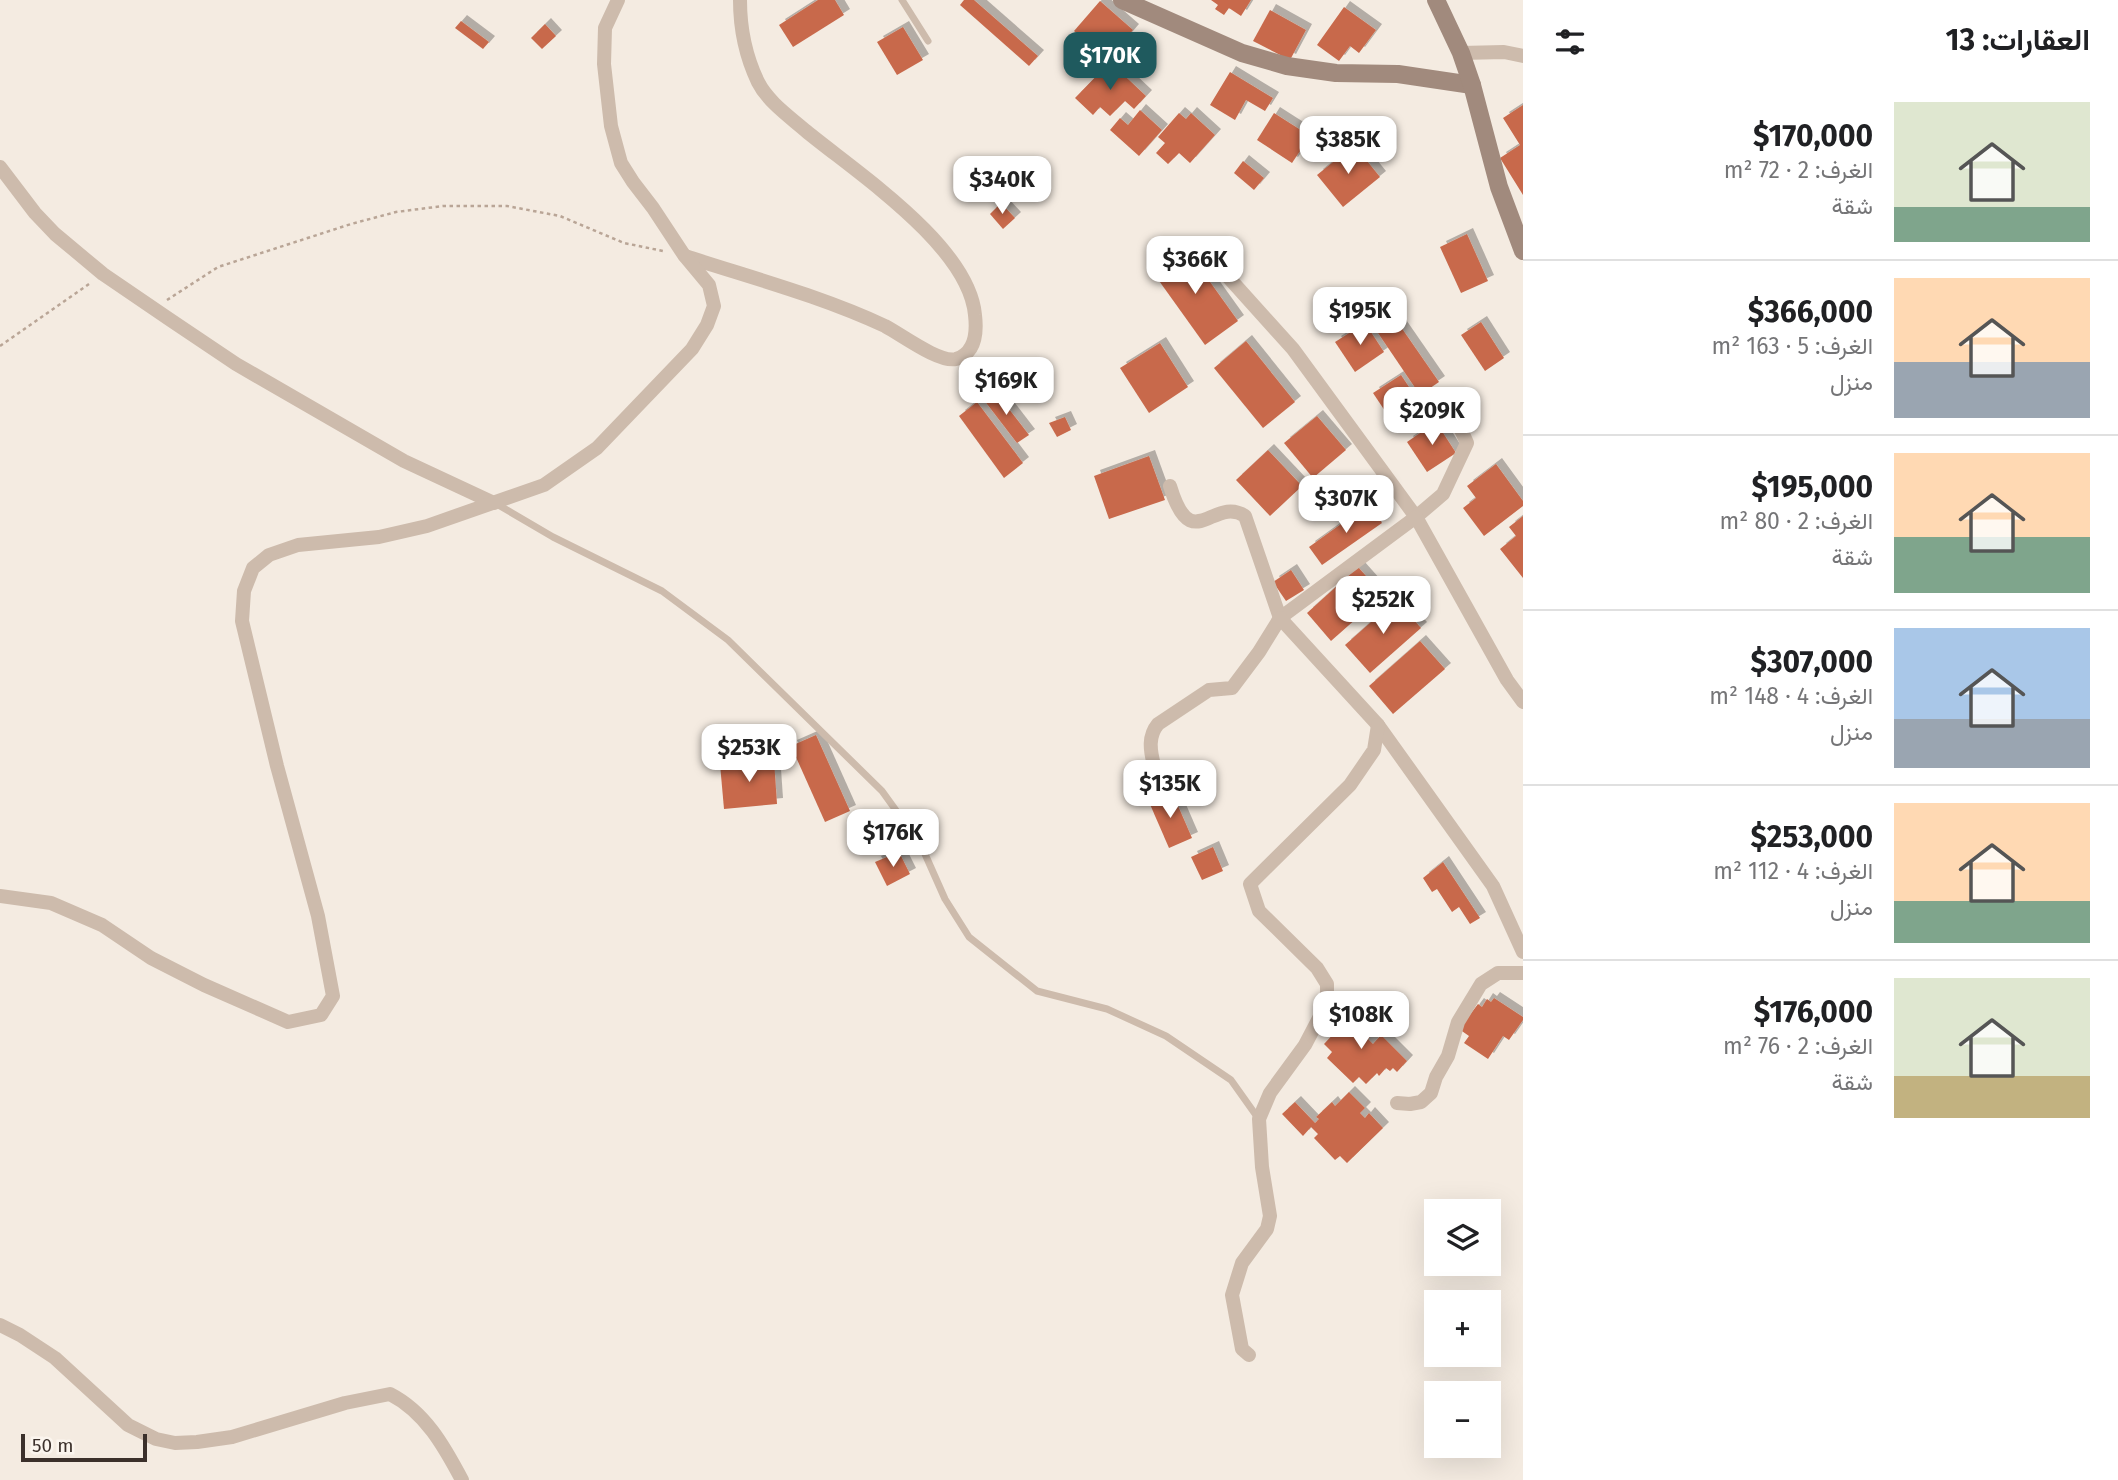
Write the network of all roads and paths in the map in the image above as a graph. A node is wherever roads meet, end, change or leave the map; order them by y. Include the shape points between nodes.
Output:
1 (618, 0) edge
2 (740, 0) edge
3 (902, 0) edge
4 (1122, 0) edge
5 (1436, 0) edge
6 (928, 41) dead end
7 (1461, 53) junction
8 (1523, 56) edge
9 (1472, 85) junction
10 (0, 167) edge
11 (1203, 248) dead end
12 (1523, 251) edge
13 (684, 255) junction
14 (103, 274) junction
15 (153, 309) junction
16 (0, 346) edge
17 (1457, 421) dead end
18 (1170, 486) dead end
19 (494, 503) junction
20 (1416, 517) junction
21 (1280, 618) junction
22 (1523, 702) edge
23 (1378, 725) junction
24 (1153, 765) dead end
25 (0, 896) edge
26 (1523, 952) edge
27 (1523, 973) edge
28 (1397, 1103) dead end
29 (1259, 1119) junction
30 (0, 1325) edge
31 (1249, 1355) dead end
32 (462, 1480) edge

1 - 13 street via 606,28 611,127 621,163
2 - 13 street via 743,41 759,84 779,108 880,190 944,251 965,279 977,331 971,349 957,359 946,359 845,307
3 - 6 lane
4 - 9 main road via 1242,53 1287,66
5 - 7 main road
7 - 8 street
7 - 9 main road
9 - 12 main road via 1499,187
10 - 14 street via 55,234
11 - 20 street via 1293,349
13 - 15 path via 624,243 560,216 507,206 443,206 351,224 218,267
13 - 19 street via 709,285 714,306 692,349 597,448 544,485
14 - 15 street
14 - 16 path
15 - 19 street via 236,364 404,461
17 - 20 street via 1467,443 1443,494
18 - 21 street via 1176,506 1188,520 1234,512 1245,516
19 - 25 street via 380,537 298,545 269,555 253,568 244,591 242,621 318,916 333,996 321,1015 288,1022 151,958 89,919 51,903
19 - 29 lane via 662,591 728,640 882,791 921,845 944,899 969,937 1037,991 1107,1009 1166,1036 1231,1080
20 - 21 street
20 - 22 street
21 - 23 street
21 - 24 street via 1232,688 1209,690 1158,724 1150,742
23 - 26 street via 1493,886
23 - 29 street via 1374,750 1350,785 1250,884 1259,911 1296,945 1327,984 1327,1003 1305,1045 1270,1093
27 - 28 street via 1498,972 1481,984 1458,1022 1431,1093 1421,1102
29 - 31 street via 1270,1216 1267,1228 1242,1263 1232,1295 1242,1349
30 - 32 street via 55,1358 128,1425 175,1443 232,1437 390,1394 427,1423

